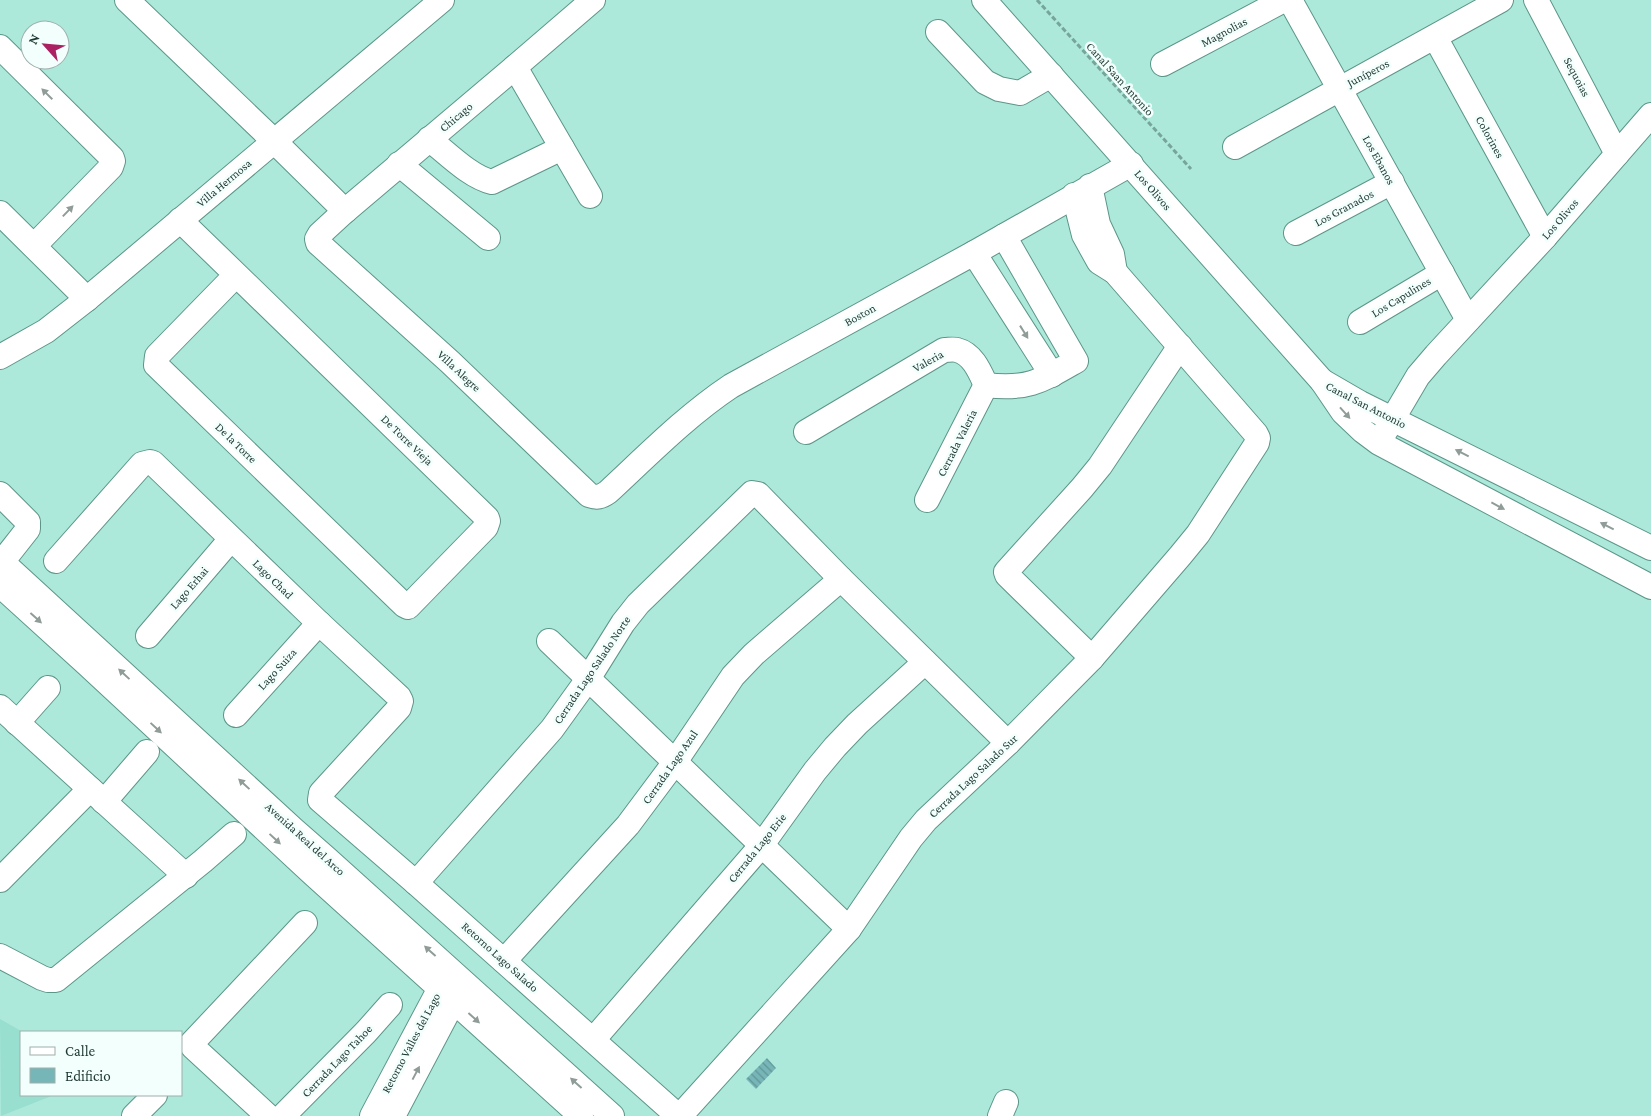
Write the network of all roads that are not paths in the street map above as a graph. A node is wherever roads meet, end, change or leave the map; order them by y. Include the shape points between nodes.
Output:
1 (127, 0) edge
2 (442, 0) edge
3 (593, 0) edge
4 (984, 0) edge
5 (1284, 0) edge
6 (1290, 0) edge
7 (1501, 0) edge
8 (1536, 0) edge
9 (938, 32) dead end
10 (1435, 36) junction
11 (0, 47) edge
12 (1163, 64) dead end
13 (515, 68) junction
14 (1051, 75) junction
15 (1339, 88) junction
16 (1651, 115) edge
17 (429, 139) junction
18 (274, 141) junction
19 (1235, 147) dead end
20 (562, 148) junction
21 (1617, 154) junction
22 (399, 164) junction
23 (1131, 164) junction
24 (1392, 182) junction
25 (1082, 191) junction
26 (590, 196) dead end
27 (345, 211) junction
28 (0, 213) edge
29 (180, 220) junction
30 (1296, 233) dead end
31 (320, 234) joint
32 (1004, 236) junction
33 (1545, 237) junction
34 (488, 238) dead end
35 (34, 246) junction
36 (974, 253) junction
37 (1442, 273) junction
38 (236, 275) junction
39 (87, 298) junction
40 (1468, 320) junction
41 (1360, 322) dead end
42 (1180, 346) junction
43 (0, 357) edge
44 (1052, 375) junction
45 (1322, 381) junction
46 (986, 385) junction
47 (1394, 419) junction
48 (806, 432) dead end
49 (1379, 442) junction
50 (608, 492) joint
51 (0, 494) edge
52 (927, 500) dead end
53 (231, 539) junction
54 (1651, 548) edge
55 (1, 561) edge
56 (56, 561) dead end
57 (841, 579) junction
58 (0, 586) edge
59 (1651, 587) edge
60 (404, 605) joint
61 (319, 623) junction
62 (148, 636) dead end
63 (549, 641) dead end
64 (92, 656) junction
65 (1092, 658) junction
66 (925, 662) junction
67 (588, 679) junction
68 (48, 688) dead end
69 (236, 715) dead end
70 (6, 716) edge
71 (1008, 743) junction
72 (147, 752) dead end
73 (675, 762) junction
74 (97, 796) junction
75 (320, 800) joint
76 (354, 830) junction
77 (234, 834) dead end
78 (762, 846) junction
79 (377, 850) junction
80 (319, 865) junction
81 (186, 876) junction
82 (0, 880) edge
83 (416, 883) junction
84 (340, 884) junction
85 (305, 923) dead end
86 (849, 929) junction
87 (0, 956) edge
88 (504, 961) junction
89 (452, 984) junction
90 (390, 1005) dead end
91 (593, 1040) junction
92 (154, 1096) edge
93 (134, 1116) edge
94 (268, 1116) edge
95 (283, 1116) edge
96 (372, 1116) edge
97 (393, 1116) edge
98 (581, 1116) edge
99 (612, 1116) edge
100 (679, 1116) edge

1 - 18 street
2 - 18 street, Villa Hermosa
3 - 13 street, Chicago
4 - 14 street, Los Olivos
5 - 12 street, Magnolias
6 - 15 street, Los Ebanos
7 - 10 street, Juníperos
8 - 21 street, Sequoias
9 - 14 street via 985,82 999,89 1020,94
10 - 15 street, Juníperos
10 - 33 street, Colorines
35 -> 11 street via 113,162
13 - 17 street, Chicago
13 - 20 street
14 - 23 street, Los Olivos
15 - 19 street, Juníperos
15 - 24 street, Los Ebanos
16 - 21 street, Los Olivos
17 - 20 street via 473,174 492,182
17 - 22 street, Chicago
18 - 27 street
18 - 29 street, Villa Hermosa
20 - 26 street
21 - 33 street, Los Olivos
22 - 27 street, Chicago
22 - 34 street
23 - 25 street, Boston
23 - 45 street, Los Olivos
24 - 30 street, Los Granados
24 - 37 street, Los Ebanos
25 - 32 street, Boston
25 - 42 street via 1112,254 1115,272
27 - 31 street, Chicago
28 - 35 street
29 - 38 street
29 - 39 street, Villa Hermosa
31 - 50 street, Villa Alegre via 318,243 450,362 589,495 596,497
32 - 36 street, Boston
32 - 44 street via 1076,361
33 - 40 street, Los Olivos
35 - 39 street
36 -> 44 street
36 - 50 street, Boston via 730,386 708,401
37 - 40 street, Los Ebanos
37 - 41 street, Los Capulines
38 - 60 street, De la Torre via 157,356 156,365
38 - 60 street, De Torre Vieja via 488,521 486,527 410,606
39 - 43 street, Villa Hermosa via 46,331
40 - 47 street, Los Olivos via 1418,376
42 - 65 street, Cerrada Lago Salado Sur via 1256,434 1257,443 1198,534
42 - 65 street via 1100,466 1006,572
44 - 46 street via 1028,385 1008,388
45 - 47 street, Canal San Antonio
45 -> 49 street, Canal San Antonio via 1343,412
46 - 48 street, Valeria via 970,357 958,350 944,350
46 - 52 street, Cerrada Valeria
47 - 49 street, Los Olivos
54 -> 47 street, Canal San Antonio
49 -> 59 street, Canal San Antonio
51 - 55 street via 28,522 28,529
53 - 56 street, Lago Chad via 153,463 146,462
53 - 61 street, Lago Chad
53 - 62 street, Lago Erhai
55 - 64 street, Avenida Real del Arco
57 - 66 street
57 - 67 street, Cerrada Lago Salado Norte via 758,494 749,494 638,604
57 - 73 street, Cerrada Lago Azul via 733,676
58 -> 64 street, Avenida Real del Arco
61 - 69 street, Lago Suiza
61 - 75 street, Lago Chad via 401,701 399,708 321,793
63 - 67 street
64 - 80 street, Avenida Real del Arco
65 - 71 street, Cerrada Lago Salado Sur
66 - 71 street
66 - 78 street, Cerrada Lago Erie via 835,747
67 - 73 street
67 - 83 street, Cerrada Lago Salado Norte via 552,729
68 - 70 street
70 - 74 street
71 - 86 street, Cerrada Lago Salado Sur via 926,820
72 - 74 street
73 - 78 street
73 - 88 street, Cerrada Lago Azul via 628,825
74 - 81 street
74 - 82 street
75 - 76 street, Retorno Lago Salado
76 - 79 street, Retorno Lago Salado
76 - 80 street
77 - 81 street
78 - 86 street
78 - 91 street, Cerrada Lago Erie
79 - 83 street, Retorno Lago Salado
79 - 84 street
80 - 84 street, Avenida Real del Arco
81 - 87 street via 56,980 42,978
83 - 88 street, Retorno Lago Salado
84 - 89 street, Avenida Real del Arco
85 - 94 street via 193,1040 192,1045
86 - 100 street, Cerrada Lago Salado Sur
88 - 91 street, Retorno Lago Salado
89 - 96 street, Retorno Valles del Lago
97 -> 89 street, Retorno Valles del Lago
89 -> 98 street, Avenida Real del Arco
99 -> 89 street, Avenida Real del Arco
90 - 95 street, Cerrada Lago Tahoe
91 - 100 street, Retorno Lago Salado
92 - 93 street

